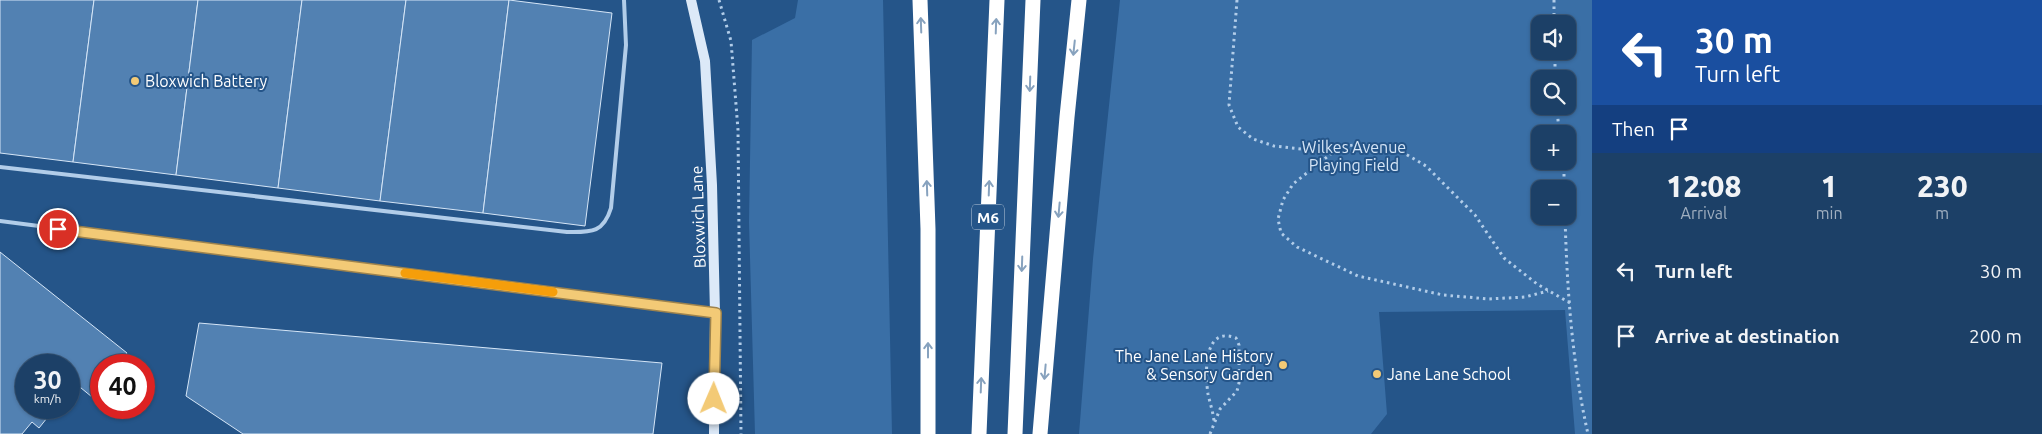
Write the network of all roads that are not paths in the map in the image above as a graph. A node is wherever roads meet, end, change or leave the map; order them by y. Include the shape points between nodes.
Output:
1 (624, 0) edge
2 (691, 0) edge
3 (920, 0) edge
4 (997, 0) edge
5 (1033, 0) edge
6 (1079, 0) edge
7 (0, 167) edge
8 (0, 221) edge
9 (716, 313) junction
10 (714, 434) edge
11 (928, 434) edge
12 (978, 434) edge
13 (1014, 434) edge
14 (1040, 434) edge

1 - 7 lane via 626,45 611,208 602,227 590,232 567,232
2 - 9 street, Bloxwich Lane via 705,61
11 -> 3 highway via 928,229
12 -> 4 highway, M6
5 -> 13 highway, M6
6 -> 14 highway
8 - 9 lane
9 - 10 street, Bloxwich Lane

